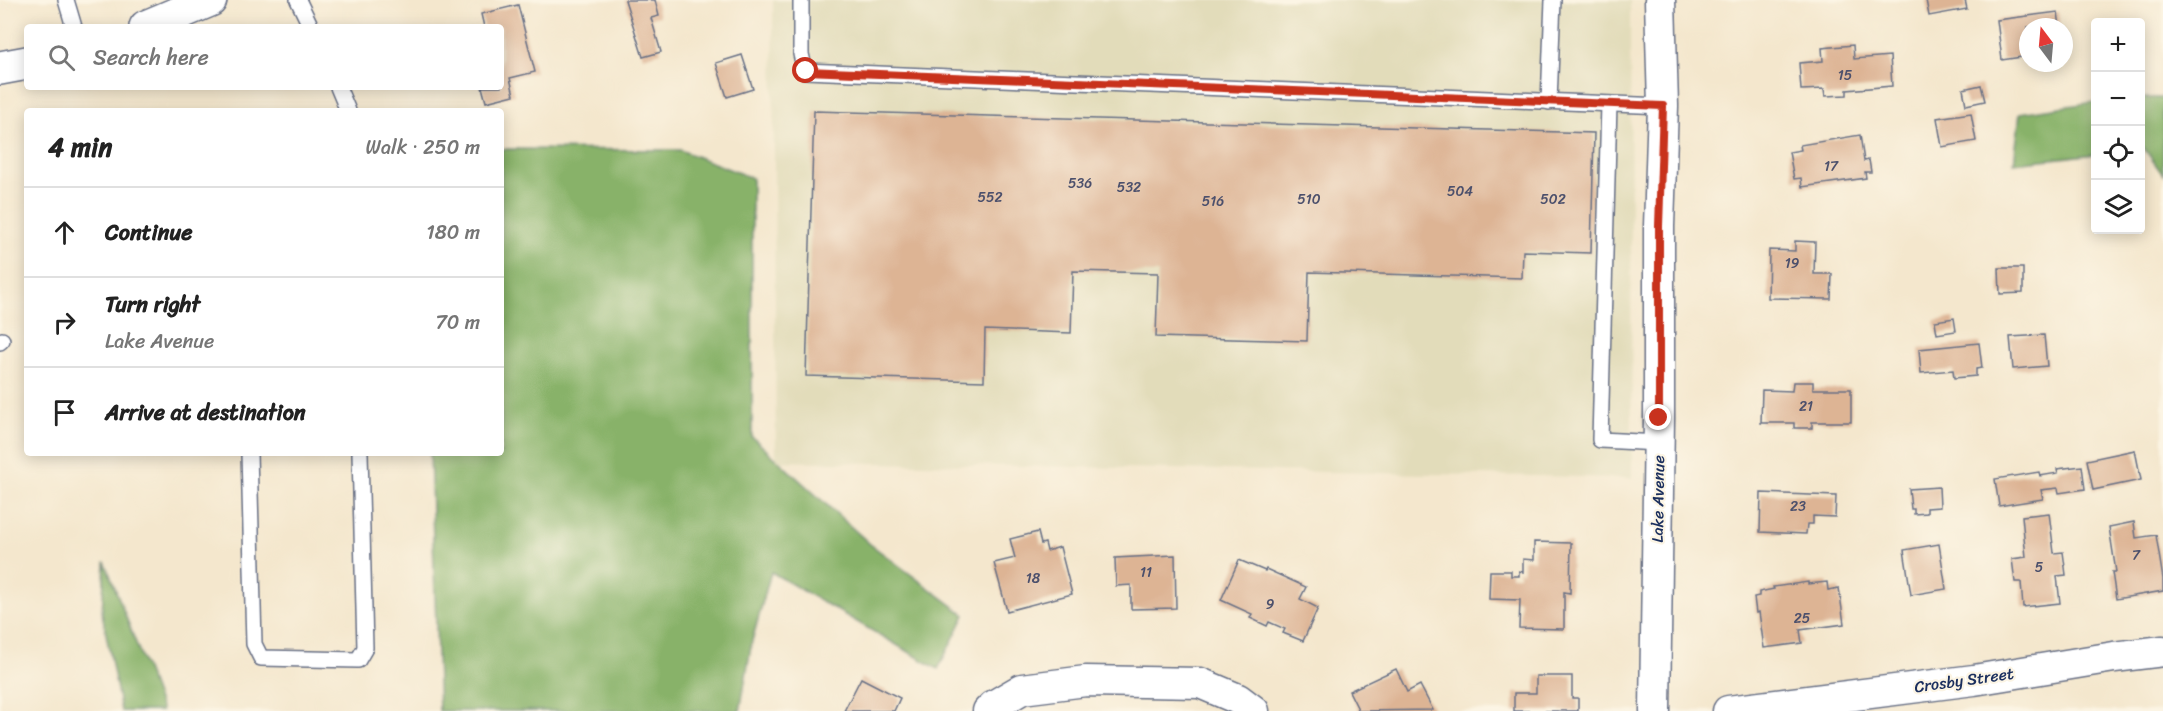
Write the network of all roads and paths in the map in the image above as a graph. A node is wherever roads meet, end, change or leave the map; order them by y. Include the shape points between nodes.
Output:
1 (66, 0) edge
2 (210, 0) edge
3 (298, 0) edge
4 (801, 0) edge
5 (1553, 0) edge
6 (1660, 0) edge
7 (73, 24) edge
8 (153, 24) edge
9 (310, 24) edge
10 (24, 64) edge
11 (0, 68) edge
12 (339, 90) edge
13 (1549, 102) junction
14 (1609, 105) junction
15 (1663, 106) junction
16 (347, 108) edge
17 (1659, 444) junction
18 (249, 456) edge
19 (360, 456) edge
20 (2163, 651) edge
21 (988, 711) edge
22 (1254, 711) edge
23 (1655, 711) edge
24 (1728, 711) edge

1 - 7 lane
2 - 8 main road
3 - 9 lane
4 - 13 lane via 801,54 806,71
5 - 13 lane
6 - 15 street, Lake Avenue
10 - 11 main road
12 - 16 lane
13 - 14 lane
14 - 15 lane
14 - 17 lane via 1600,440
15 - 17 street, Lake Avenue
17 - 23 street, Lake Avenue
18 - 19 lane via 254,644 261,658 358,660 365,648
20 - 24 street, Crosby Street
21 - 22 street via 1022,689 1086,681 1200,683 1238,699

